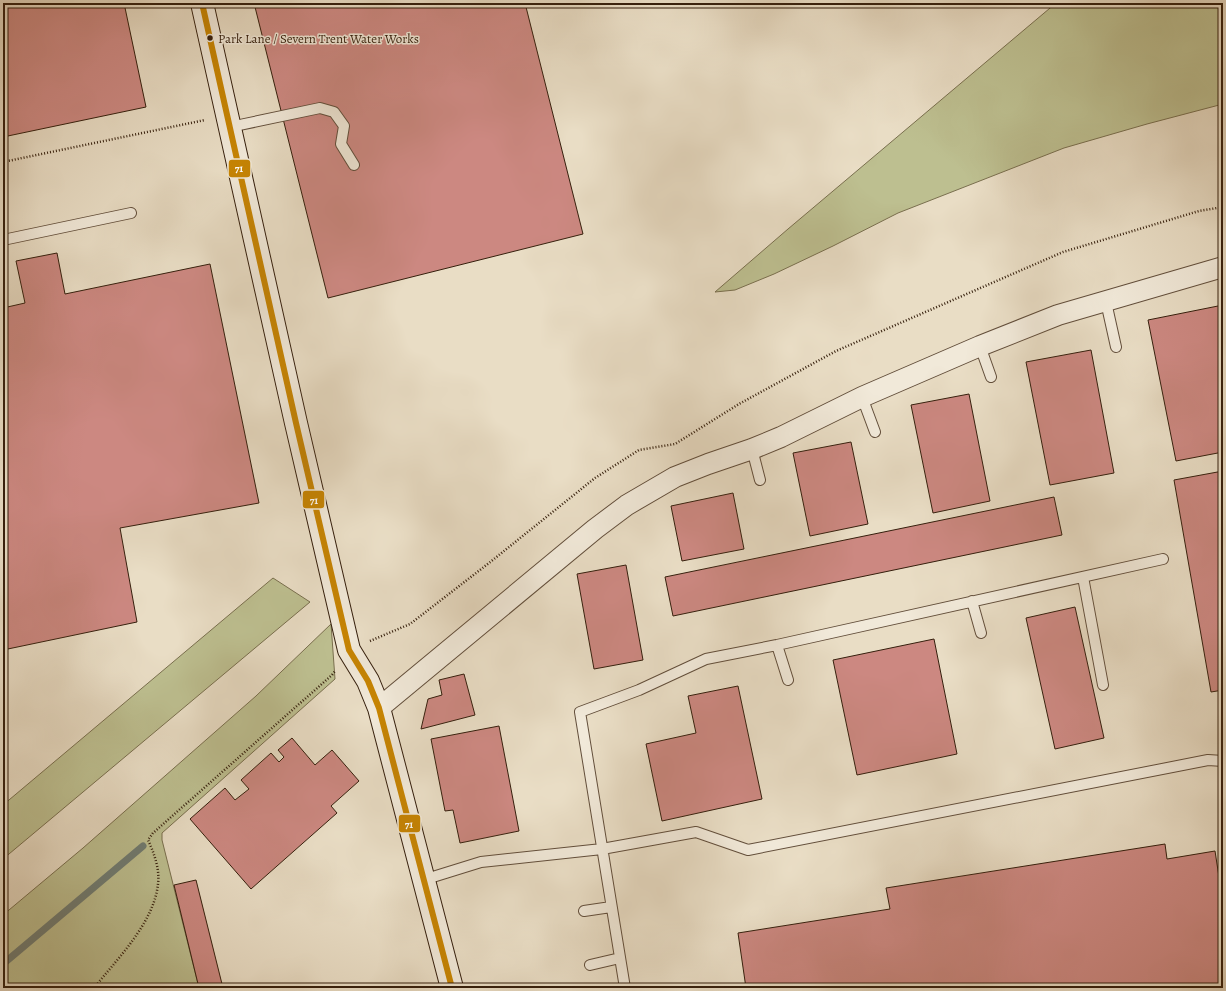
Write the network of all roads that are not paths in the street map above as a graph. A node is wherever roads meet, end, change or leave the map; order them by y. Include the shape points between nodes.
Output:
1 (202, 3) edge
2 (229, 121) junction
3 (354, 165) dead end
4 (131, 213) dead end
5 (3, 240) edge
6 (1223, 268) edge
7 (1106, 302) junction
8 (980, 346) junction
9 (1116, 347) dead end
10 (991, 377) dead end
11 (862, 397) junction
12 (875, 432) dead end
13 (752, 449) junction
14 (760, 480) dead end
15 (1163, 559) dead end
16 (1083, 577) junction
17 (972, 601) junction
18 (981, 633) dead end
19 (777, 645) junction
20 (788, 680) dead end
21 (1103, 685) dead end
22 (379, 708) junction
23 (1223, 761) edge
24 (602, 849) junction
25 (423, 880) junction
26 (612, 907) junction
27 (584, 911) dead end
28 (620, 958) junction
29 (590, 965) dead end
30 (452, 988) edge
31 (625, 988) edge

1 - 2 street
2 - 3 lane via 320,108 334,112 344,126 341,144
2 - 22 street via 349,650 368,682
4 - 5 lane
6 - 7 street
7 - 8 street via 1058,316
7 - 9 lane
8 - 10 lane
8 - 11 street
11 - 12 lane
11 - 13 street
13 - 14 lane
13 - 22 street via 675,477 627,505
15 - 16 lane
16 - 17 lane
16 - 21 lane
17 - 18 lane
17 - 19 lane
19 - 20 lane
19 - 24 lane via 706,659 639,690 580,712
22 - 25 street
23 - 24 lane via 1208,760 748,850 696,832
24 - 25 lane via 481,862
24 - 26 lane
25 - 30 street
26 - 27 lane
26 - 28 lane
28 - 29 lane
28 - 31 lane

